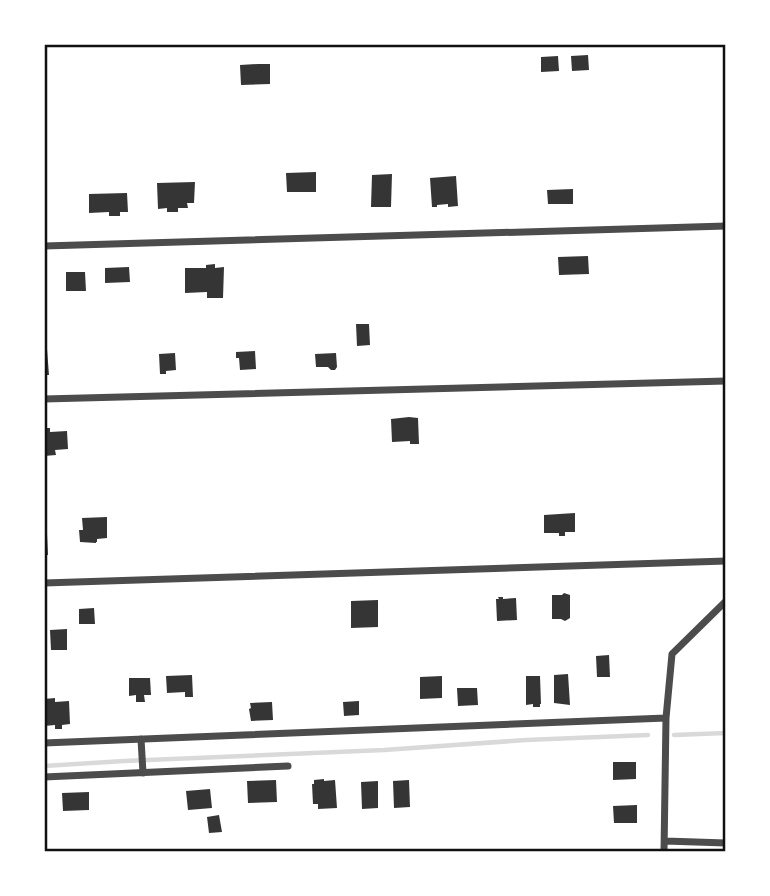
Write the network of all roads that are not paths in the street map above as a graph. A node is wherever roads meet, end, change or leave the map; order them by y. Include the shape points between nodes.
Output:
1 (726, 226) edge
2 (44, 246) edge
3 (726, 381) edge
4 (44, 400) edge
5 (726, 561) edge
6 (44, 583) edge
7 (726, 601) edge
8 (666, 718) junction
9 (141, 739) junction
10 (44, 743) edge
11 (288, 766) dead end
12 (143, 773) junction
13 (44, 776) edge
14 (665, 841) junction
15 (726, 843) edge
16 (664, 852) edge

1 - 2 street
3 - 4 street
5 - 6 street
7 - 8 street via 672,654
8 - 9 street
8 - 14 street
9 - 10 street
9 - 12 street
11 - 12 street
12 - 13 street
14 - 15 street
14 - 16 street

